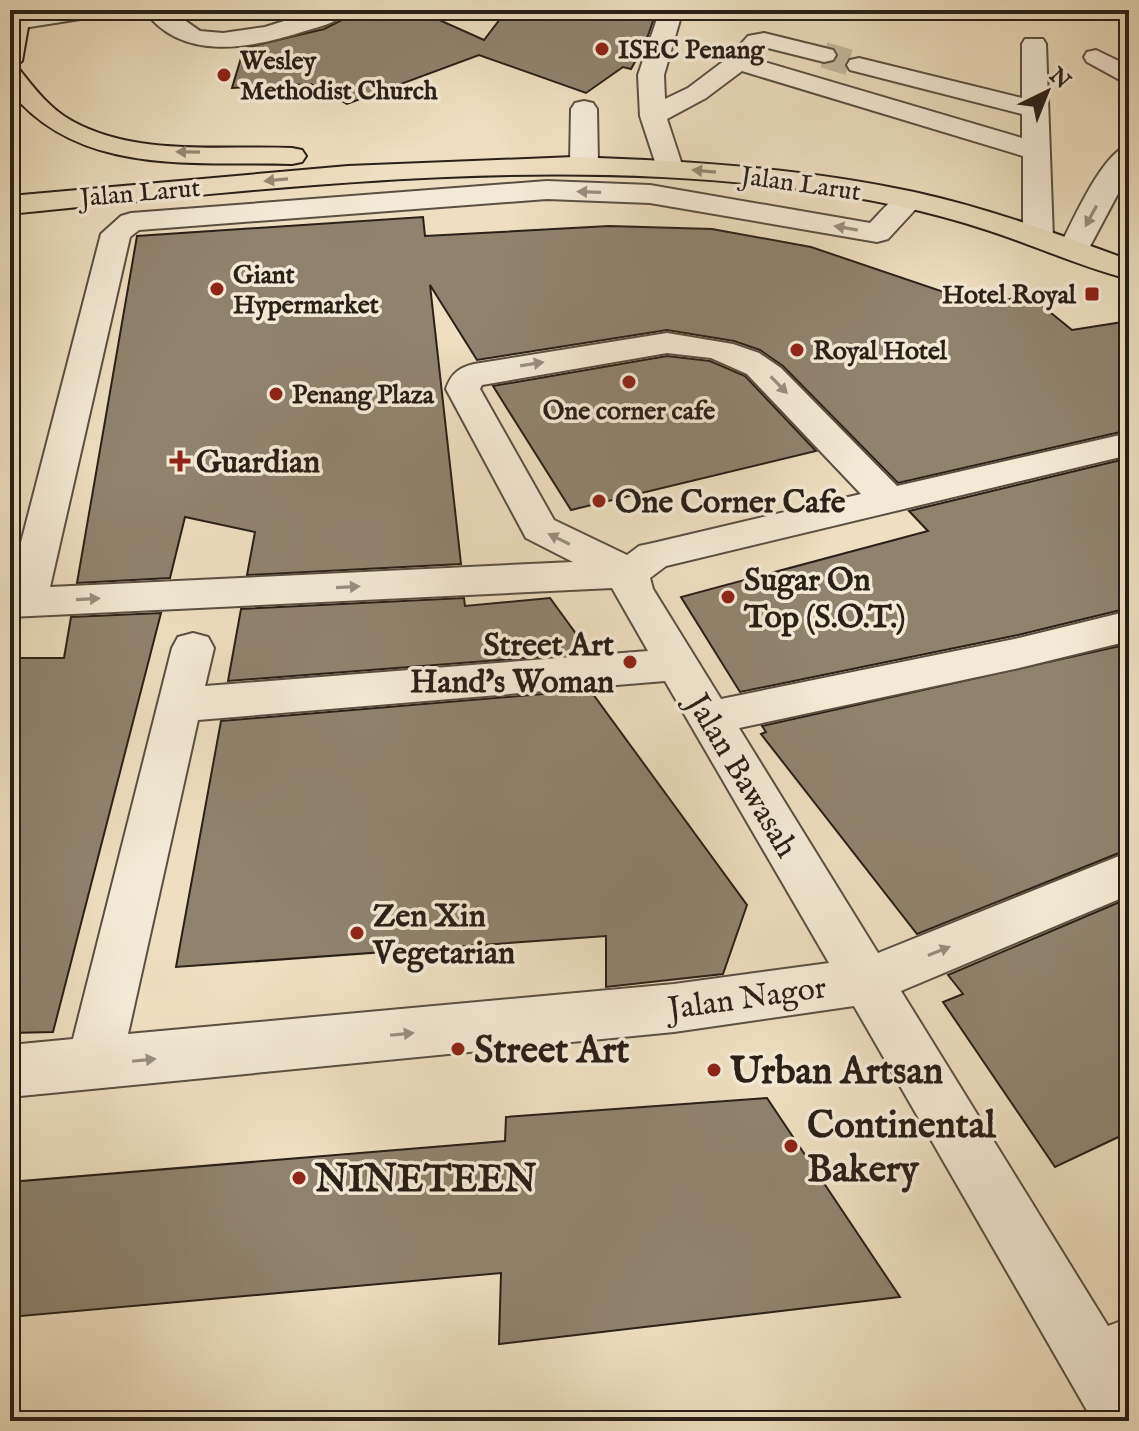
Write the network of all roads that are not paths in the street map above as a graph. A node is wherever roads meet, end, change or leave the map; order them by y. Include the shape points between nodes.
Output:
1 (93, 10) edge
2 (156, 10) edge
3 (337, 10) edge
4 (670, 13) dead end
5 (18, 16) edge
6 (1034, 44) dead end
7 (824, 55) tunnel mouth
8 (1096, 57) dead end
9 (10, 61) edge
10 (738, 62) junction
11 (859, 65) tunnel mouth
12 (10, 74) edge
13 (1129, 77) edge
14 (584, 109) dead end
15 (1035, 109) junction
16 (653, 116) junction
17 (1036, 151) junction
18 (1129, 153) edge
19 (584, 164) junction
20 (471, 167) junction
21 (669, 168) junction
22 (1108, 182) junction
23 (547, 190) junction
24 (910, 200) junction
25 (10, 205) edge
26 (1129, 205) edge
27 (1038, 238) junction
28 (1073, 250) junction
29 (1129, 270) edge
30 (1129, 444) edge
31 (889, 501) junction
32 (629, 573) junction
33 (18, 602) edge
34 (1129, 626) edge
35 (193, 648) dead end
36 (677, 664) junction
37 (180, 705) junction
38 (709, 718) junction
39 (1129, 873) edge
40 (867, 981) junction
41 (94, 1064) junction
42 (10, 1071) edge
43 (1119, 1380) edge

1 - 5 street
2 - 3 street via 194,37 212,41 265,35
4 - 16 street via 651,75
5 - 9 main road
6 - 15 street
7 - 10 street via 764,40
8 - 13 street
10 - 16 street via 697,93
10 - 17 street
11 - 15 street
20 -> 12 main road, Jalan Larut via 150,151 111,144 62,126 28,99
14 - 19 street
15 - 17 street
16 - 21 street
17 - 27 street
18 - 22 street
19 - 20 main road, Jalan Larut
19 - 21 main road, Jalan Larut
20 - 23 street
20 -> 25 main road, Jalan Larut
24 -> 21 main road, Jalan Larut
22 - 26 street
22 -> 28 street
24 -> 23 street via 877,233 650,194
23 - 33 street via 144,220 121,227
24 - 27 main road, Jalan Larut
27 - 28 main road, Jalan Larut
28 - 29 main road, Jalan Larut
30 - 31 street
31 - 32 street via 653,556
32 -> 31 street via 540,529 463,389 466,380 474,374 667,343 726,354 763,369
33 -> 32 street
32 - 36 street, Jalan Bawasah via 633,590
34 - 38 street
35 - 37 street
36 - 37 street
36 - 38 street, Jalan Bawasah
37 - 41 street
38 - 40 street, Jalan Bawasah
40 -> 39 street, Jalan Nagor
41 -> 40 street, Jalan Nagor via 674,1008
40 - 43 street, Jalan Bawasah
41 - 42 street, Jalan Nagor

